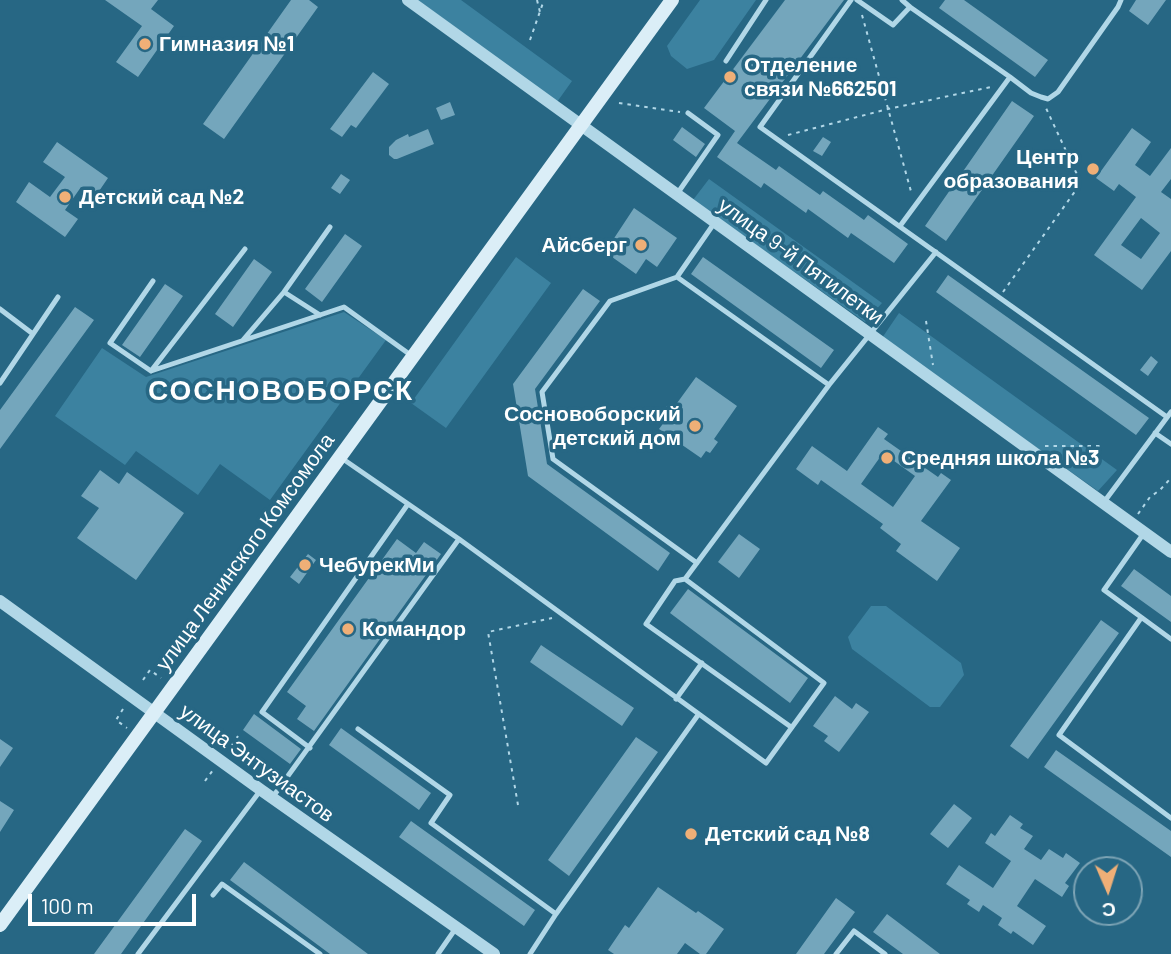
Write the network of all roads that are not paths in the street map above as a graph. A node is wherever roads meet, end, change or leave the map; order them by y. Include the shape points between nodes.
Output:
1 (408, 0) edge
2 (673, 0) edge
3 (766, 0) edge
4 (851, 0) edge
5 (858, 0) edge
6 (902, 0) edge
7 (1119, 1) edge
8 (910, 7) junction
9 (726, 61) dead end
10 (1010, 77) junction
11 (688, 113) road end
12 (582, 125) junction
13 (677, 194) junction
14 (715, 222) junction
15 (900, 226) junction
16 (330, 227) dead end
17 (245, 249) dead end
18 (936, 252) junction
19 (677, 277) junction
20 (153, 281) dead end
21 (284, 292) junction
22 (58, 297) dead end
23 (0, 309) edge
24 (320, 315) junction
25 (33, 334) junction
26 (870, 335) junction
27 (243, 340) junction
28 (413, 357) junction
29 (152, 371) junction
30 (0, 383) edge
31 (829, 385) junction
32 (1169, 414) edge
33 (1156, 433) junction
34 (1171, 443) edge
35 (340, 457) junction
36 (1103, 503) junction
37 (408, 504) junction
38 (1144, 533) junction
39 (458, 539) junction
40 (1171, 552) edge
41 (697, 564) junction
42 (685, 579) junction
43 (0, 601) edge
44 (1141, 618) junction
45 (1171, 639) edge
46 (702, 663) junction
47 (676, 699) junction
48 (154, 713) junction
49 (698, 715) junction
50 (791, 727) junction
51 (358, 729) dead end
52 (310, 748) junction
53 (261, 790) junction
54 (272, 798) junction
55 (1171, 818) edge
56 (213, 895) dead end
57 (556, 914) junction
58 (0, 925) edge
59 (457, 928) junction
60 (138, 954) edge
61 (320, 954) edge
62 (438, 954) edge
63 (494, 954) edge
64 (530, 954) edge
65 (836, 954) edge
66 (885, 954) edge

1 - 12 street, улица 9-й Пятилетки
2 - 12 main road, улица Ленинского Комсомола
3 - 9 lane
4 - 15 lane via 760,127
5 - 8 lane via 893,25
6 - 8 lane
7 - 10 lane via 1058,92 1048,99
8 - 10 lane
10 - 15 lane
11 - 13 lane via 718,135
12 - 13 street, улица 9-й Пятилетки
12 - 28 main road, улица Ленинского Комсомола
13 - 14 street, улица 9-й Пятилетки
14 - 19 lane
14 - 26 street, улица 9-й Пятилетки
15 - 18 lane
16 - 21 lane
17 - 29 lane
18 - 26 lane
18 - 32 lane
19 - 31 lane
19 - 41 lane via 610,301 542,392 553,459
20 - 29 lane via 110,343
21 - 24 lane
21 - 27 lane
22 - 25 lane
23 - 25 lane
24 - 27 lane
24 - 28 lane via 344,307
25 - 30 lane
26 - 31 lane
26 - 36 street, улица 9-й Пятилетки
27 - 29 lane
28 - 35 main road, улица Ленинского Комсомола
31 - 41 lane
32 - 33 lane
33 - 34 lane
33 - 36 lane
35 - 37 lane
35 - 48 main road, улица Ленинского Комсомола
36 - 38 street, улица 9-й Пятилетки
37 - 39 lane
37 - 52 lane via 262,712
38 - 40 street, улица 9-й Пятилетки
38 - 44 lane via 1104,590
39 - 47 lane
39 - 52 lane
41 - 42 lane
42 - 46 lane via 675,581 646,624
42 - 50 lane via 824,682
43 - 48 street, улица Энтузиастов
44 - 45 lane
44 - 55 lane via 1059,735
46 - 47 lane
46 - 50 lane
47 - 49 lane
48 - 53 street, улица Энтузиастов
48 - 58 main road, улица Ленинского Комсомола
49 - 50 lane via 765,763
49 - 57 lane
51 - 57 lane via 450,795 431,823
52 - 54 lane
53 - 54 street, улица Энтузиастов
53 - 60 lane
54 - 59 street, улица Энтузиастов
56 - 61 lane via 222,884
57 - 64 lane
59 - 62 lane
59 - 63 street, улица Энтузиастов
65 - 66 lane via 854,931

